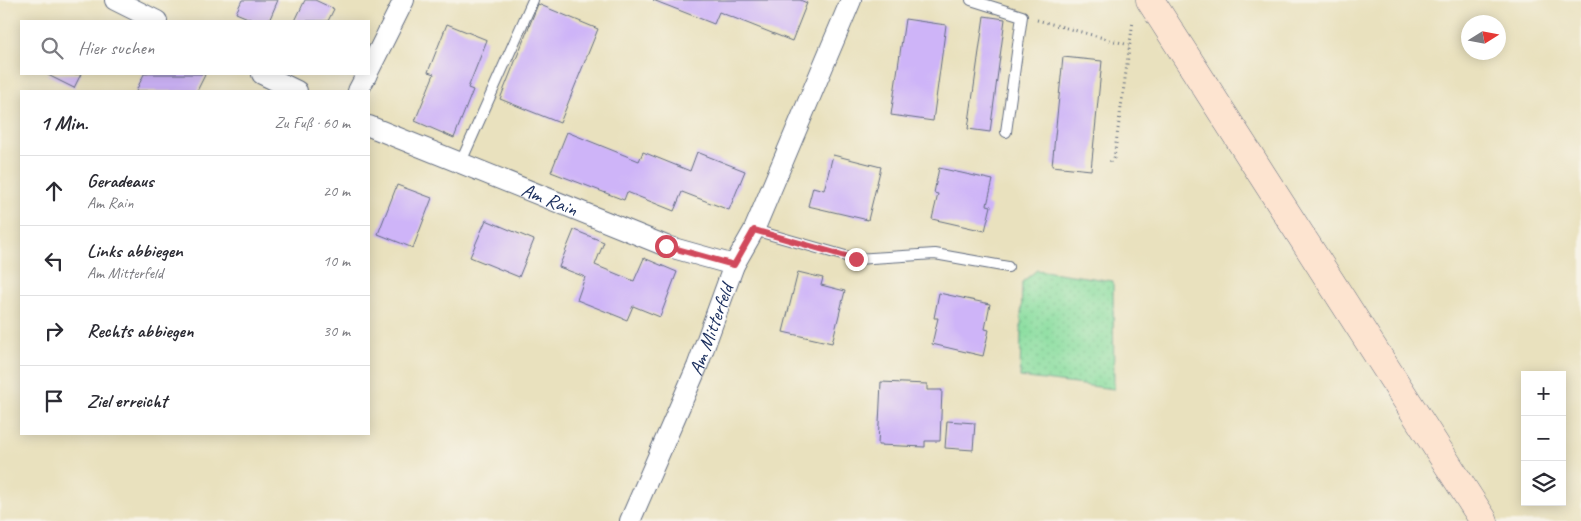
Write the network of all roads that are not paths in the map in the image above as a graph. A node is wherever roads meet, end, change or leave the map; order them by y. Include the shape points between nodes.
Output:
1 (115, 0) edge
2 (404, 0) edge
3 (533, 0) edge
4 (851, 0) edge
5 (971, 0) edge
6 (1150, 0) edge
7 (155, 20) edge
8 (370, 68) edge
9 (264, 75) edge
10 (366, 75) edge
11 (295, 90) edge
12 (359, 90) edge
13 (370, 126) edge
14 (1006, 132) dead end
15 (460, 164) junction
16 (754, 230) junction
17 (734, 265) junction
18 (1008, 268) dead end
19 (630, 521) edge
20 (1484, 521) edge

1 - 7 street
2 - 8 street
3 - 15 lane
4 - 16 street, Am Mitterfeld
5 - 14 lane via 1022,16
6 - 20 street
9 - 11 street
10 - 12 street
13 - 15 street, Am Rain
15 - 17 street, Am Rain via 666,246
16 - 17 street, Am Mitterfeld
16 - 18 lane via 856,259 935,254
17 - 19 street, Am Mitterfeld via 697,367

